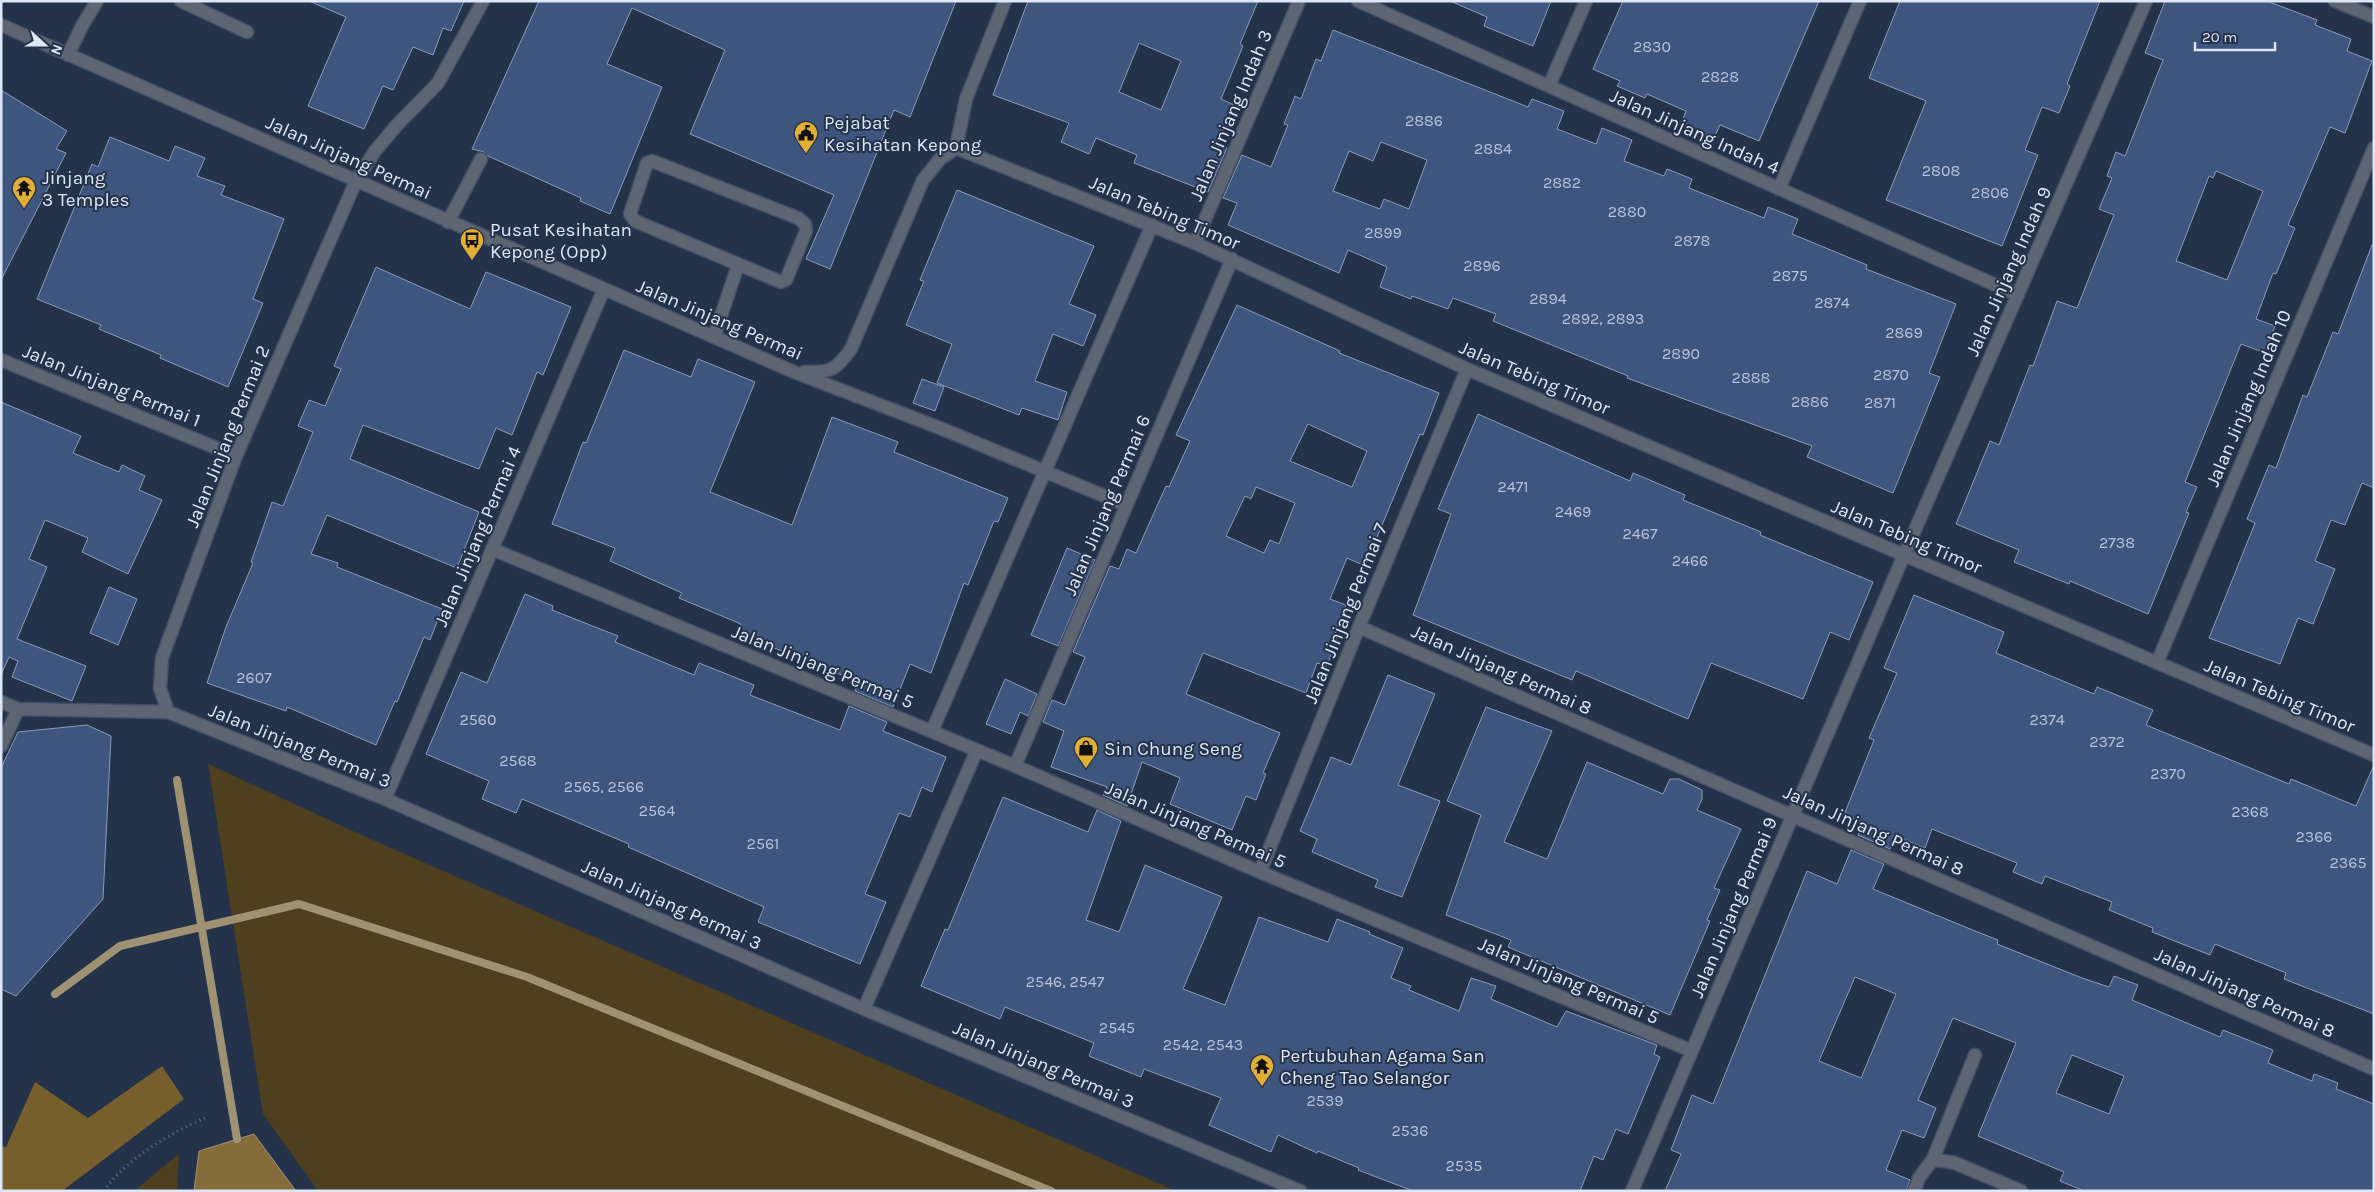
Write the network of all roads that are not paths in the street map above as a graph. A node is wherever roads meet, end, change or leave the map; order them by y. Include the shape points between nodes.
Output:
1 (97, 1) edge
2 (181, 1) edge
3 (483, 1) edge
4 (1005, 1) edge
5 (1300, 1) edge
6 (1358, 1) edge
7 (1586, 1) edge
8 (1860, 1) edge
9 (2146, 1) edge
10 (2335, 1) edge
11 (2374, 17) edge
12 (1, 25) edge
13 (247, 32) dead end
14 (68, 55) junction
15 (1549, 86) junction
16 (956, 148) junction
17 (2374, 148) edge
18 (481, 159) dead end
19 (356, 181) junction
20 (1779, 189) junction
21 (448, 222) junction
22 (1152, 225) junction
23 (1195, 243) junction
24 (1232, 259) junction
25 (738, 265) junction
26 (604, 289) junction
27 (2018, 295) junction
28 (714, 337) junction
29 (1, 360) edge
30 (1467, 369) junction
31 (794, 372) junction
32 (236, 456) junction
33 (1045, 472) junction
34 (1126, 505) junction
35 (492, 549) junction
36 (1904, 555) junction
37 (1359, 627) junction
38 (2157, 663) junction
39 (1, 702) edge
40 (18, 709) junction
41 (168, 712) junction
42 (932, 731) junction
43 (1, 746) edge
44 (977, 750) junction
45 (2374, 755) edge
46 (1015, 766) junction
47 (385, 799) junction
48 (1793, 816) junction
49 (1260, 872) junction
50 (864, 1008) junction
51 (1692, 1051) junction
52 (1975, 1055) dead end
53 (2374, 1069) edge
54 (1933, 1159) junction
55 (1300, 1191) edge
56 (1632, 1191) edge
57 (1914, 1191) edge
58 (2021, 1191) edge

1 - 14 street
2 - 13 street
3 - 19 street, Jalan Jinjang Permai 2 via 438,83 375,151
4 - 16 street via 966,99
5 - 23 street, Jalan Jinjang Indah 3
6 - 15 street, Jalan Jinjang Indah 4
7 - 15 street
8 - 20 street
9 - 27 street, Jalan Jinjang Indah 9
10 - 11 street
12 - 14 street, Jalan Jinjang Permai
14 - 19 street, Jalan Jinjang Permai
15 - 20 street, Jalan Jinjang Indah 4
16 - 22 street, Jalan Tebing Timor
16 - 31 street via 940,159 923,180 843,361 838,367 822,372
17 - 38 street, Jalan Jinjang Indah 10
18 - 21 street
19 - 21 street, Jalan Jinjang Permai
19 - 32 street, Jalan Jinjang Permai 2
20 - 27 street, Jalan Jinjang Indah 4
21 - 26 street, Jalan Jinjang Permai
22 - 23 street, Jalan Tebing Timor
22 - 33 street
23 - 24 street, Jalan Tebing Timor
24 - 30 street, Jalan Tebing Timor
24 - 34 street, Jalan Jinjang Permai 6
25 - 25 street via 635,221 630,214 647,163 659,162 798,218 804,224 806,231 786,280 781,282
25 - 28 street
26 - 28 street, Jalan Jinjang Permai
26 - 35 street, Jalan Jinjang Permai 4
27 - 36 street, Jalan Jinjang Indah 9
28 - 31 street, Jalan Jinjang Permai
29 - 32 street, Jalan Jinjang Permai 1
30 - 36 street, Jalan Tebing Timor
30 - 37 street, Jalan Jinjang Permai 7
31 - 33 street, Jalan Jinjang Permai
32 - 41 street, Jalan Jinjang Permai 2 via 162,658 160,688
33 - 34 street, Jalan Jinjang Permai
33 - 42 street
34 - 46 street, Jalan Jinjang Permai 6
35 - 42 street, Jalan Jinjang Permai 5
35 - 47 street, Jalan Jinjang Permai 4
36 - 38 street, Jalan Tebing Timor
36 - 48 street, Jalan Jinjang Permai 9
37 - 48 street, Jalan Jinjang Permai 8
37 - 49 street, Jalan Jinjang Permai 7
38 - 45 street, Jalan Tebing Timor
39 - 40 street, Jalan Jinjang Permai 3
40 - 41 street, Jalan Jinjang Permai 3
40 - 43 street
41 - 47 street, Jalan Jinjang Permai 3
42 - 44 street, Jalan Jinjang Permai 5
44 - 46 street, Jalan Jinjang Permai 5
44 - 50 street
46 - 49 street, Jalan Jinjang Permai 5
47 - 50 street, Jalan Jinjang Permai 3
48 - 51 street, Jalan Jinjang Permai 9
48 - 53 street, Jalan Jinjang Permai 8
49 - 51 street, Jalan Jinjang Permai 5
50 - 55 street, Jalan Jinjang Permai 3
51 - 56 street, Jalan Jinjang Permai 9
52 - 54 street
54 - 57 street
54 - 58 street via 1955,1163

